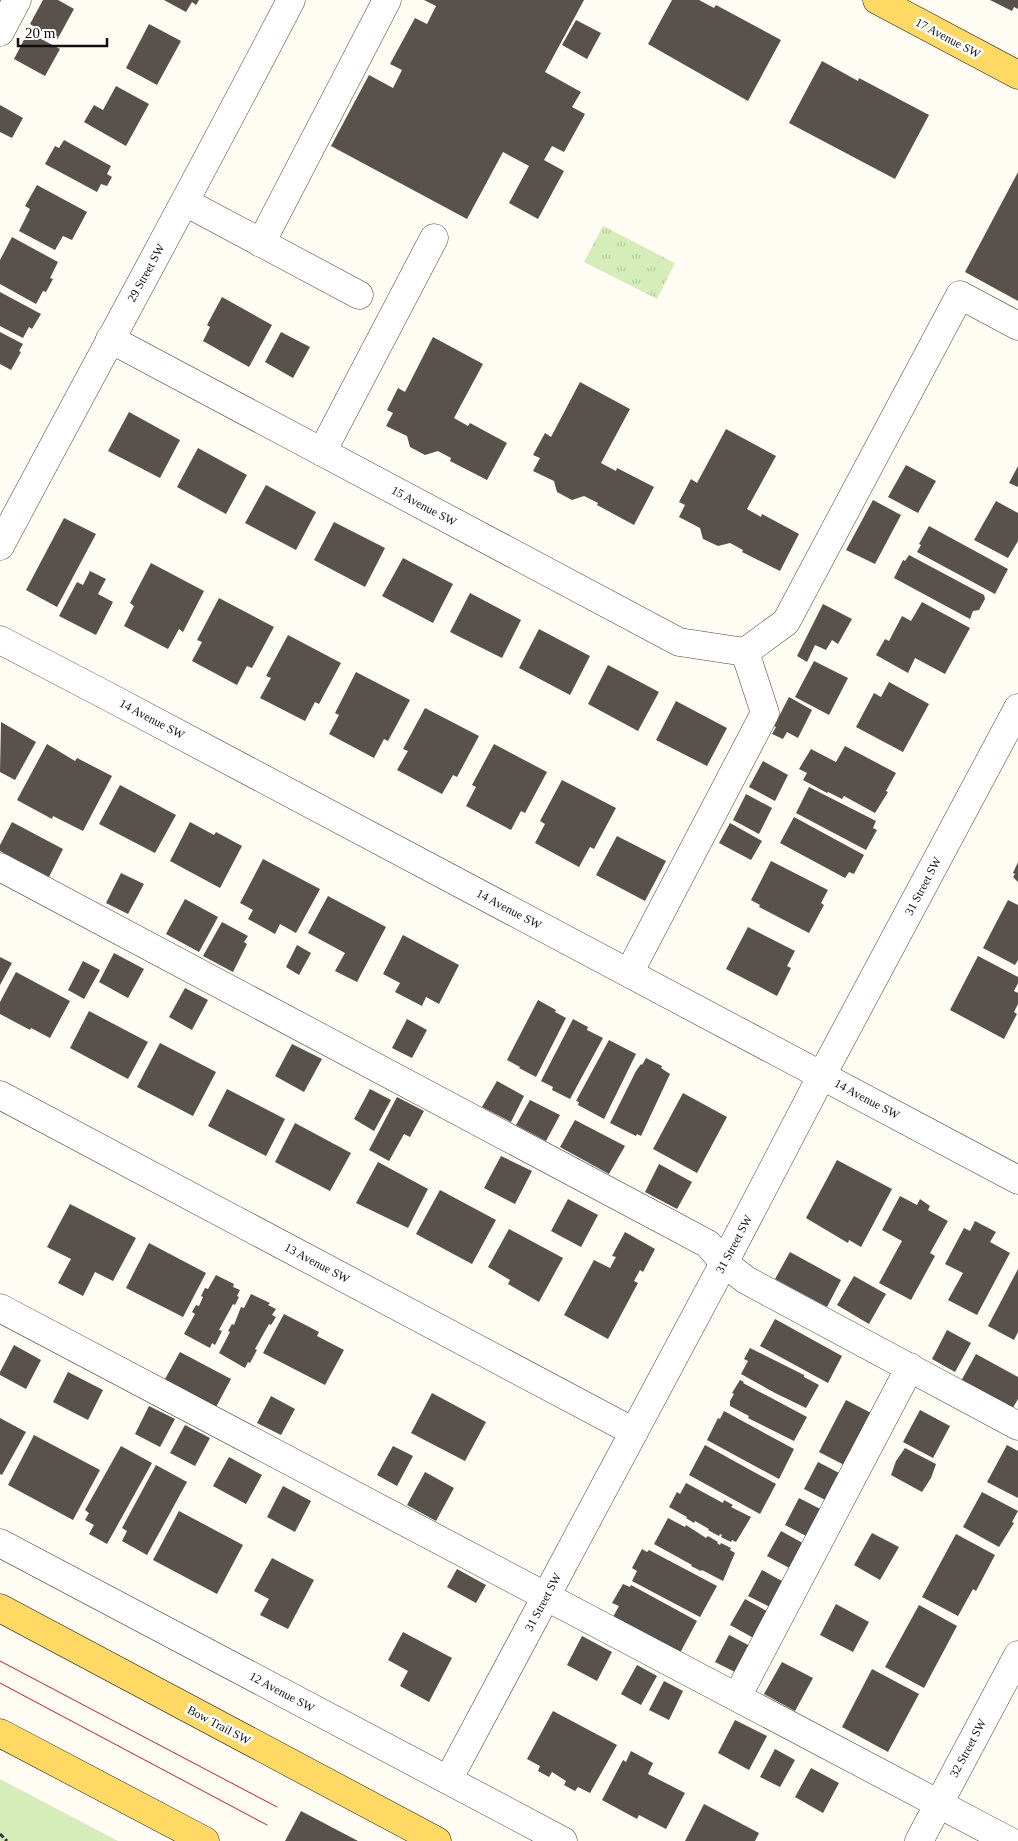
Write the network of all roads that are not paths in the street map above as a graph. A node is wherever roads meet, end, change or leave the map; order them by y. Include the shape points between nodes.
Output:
1 (17, 0) edge
2 (292, 0) edge
3 (387, 0) edge
4 (887, 2) edge
5 (0, 32) edge
6 (1018, 75) edge
7 (185, 202) junction
8 (434, 238) dead end
9 (261, 243) junction
10 (359, 295) dead end
11 (1018, 326) edge
12 (110, 339) junction
13 (322, 452) junction
14 (0, 546) edge
15 (0, 640) edge
16 (745, 652) junction
17 (1018, 708) edge
18 (0, 867) edge
19 (629, 973) junction
20 (822, 1075) junction
21 (0, 1095) edge
22 (1018, 1180) edge
23 (724, 1263) junction
24 (0, 1308) edge
25 (910, 1367) junction
26 (1018, 1426) edge
27 (634, 1432) junction
28 (0, 1543) edge
29 (546, 1596) junction
30 (0, 1608) edge
31 (1018, 1655) edge
32 (737, 1697) junction
33 (0, 1733) edge
34 (448, 1780) junction
35 (939, 1804) junction
36 (205, 1841) edge
37 (437, 1841) edge
38 (564, 1841) edge
39 (919, 1841) edge
40 (1009, 1841) edge

1 - 5 street
2 - 7 street, 29 Street SW
3 - 9 street
4 - 6 main road, 17 Avenue SW
7 - 9 street
7 - 12 street, 29 Street SW
8 - 13 street
9 - 10 street
11 - 16 street via 960,295 786,622
12 - 13 street, 15 Avenue SW
12 - 14 street, 29 Street SW
13 - 16 street, 15 Avenue SW via 679,642
15 - 19 street, 14 Avenue SW
16 - 19 street via 765,713
17 - 20 street, 31 Street SW
18 - 23 street via 708,1244
19 - 20 street, 14 Avenue SW
20 - 22 street, 14 Avenue SW
20 - 23 street, 31 Street SW
21 - 27 street, 13 Avenue SW
23 - 25 street via 746,1280
23 - 27 street, 31 Street SW
24 - 29 street
25 - 26 street
25 - 32 street
27 - 29 street, 31 Street SW
28 - 34 street, 12 Avenue SW
29 - 32 street
29 - 34 street, 31 Street SW
30 - 37 main road, Bow Trail SW
31 - 35 street, 32 Street SW
32 - 35 street
33 - 36 main road
34 - 38 street, 12 Avenue SW
35 - 39 street, 32 Street SW
35 - 40 street

